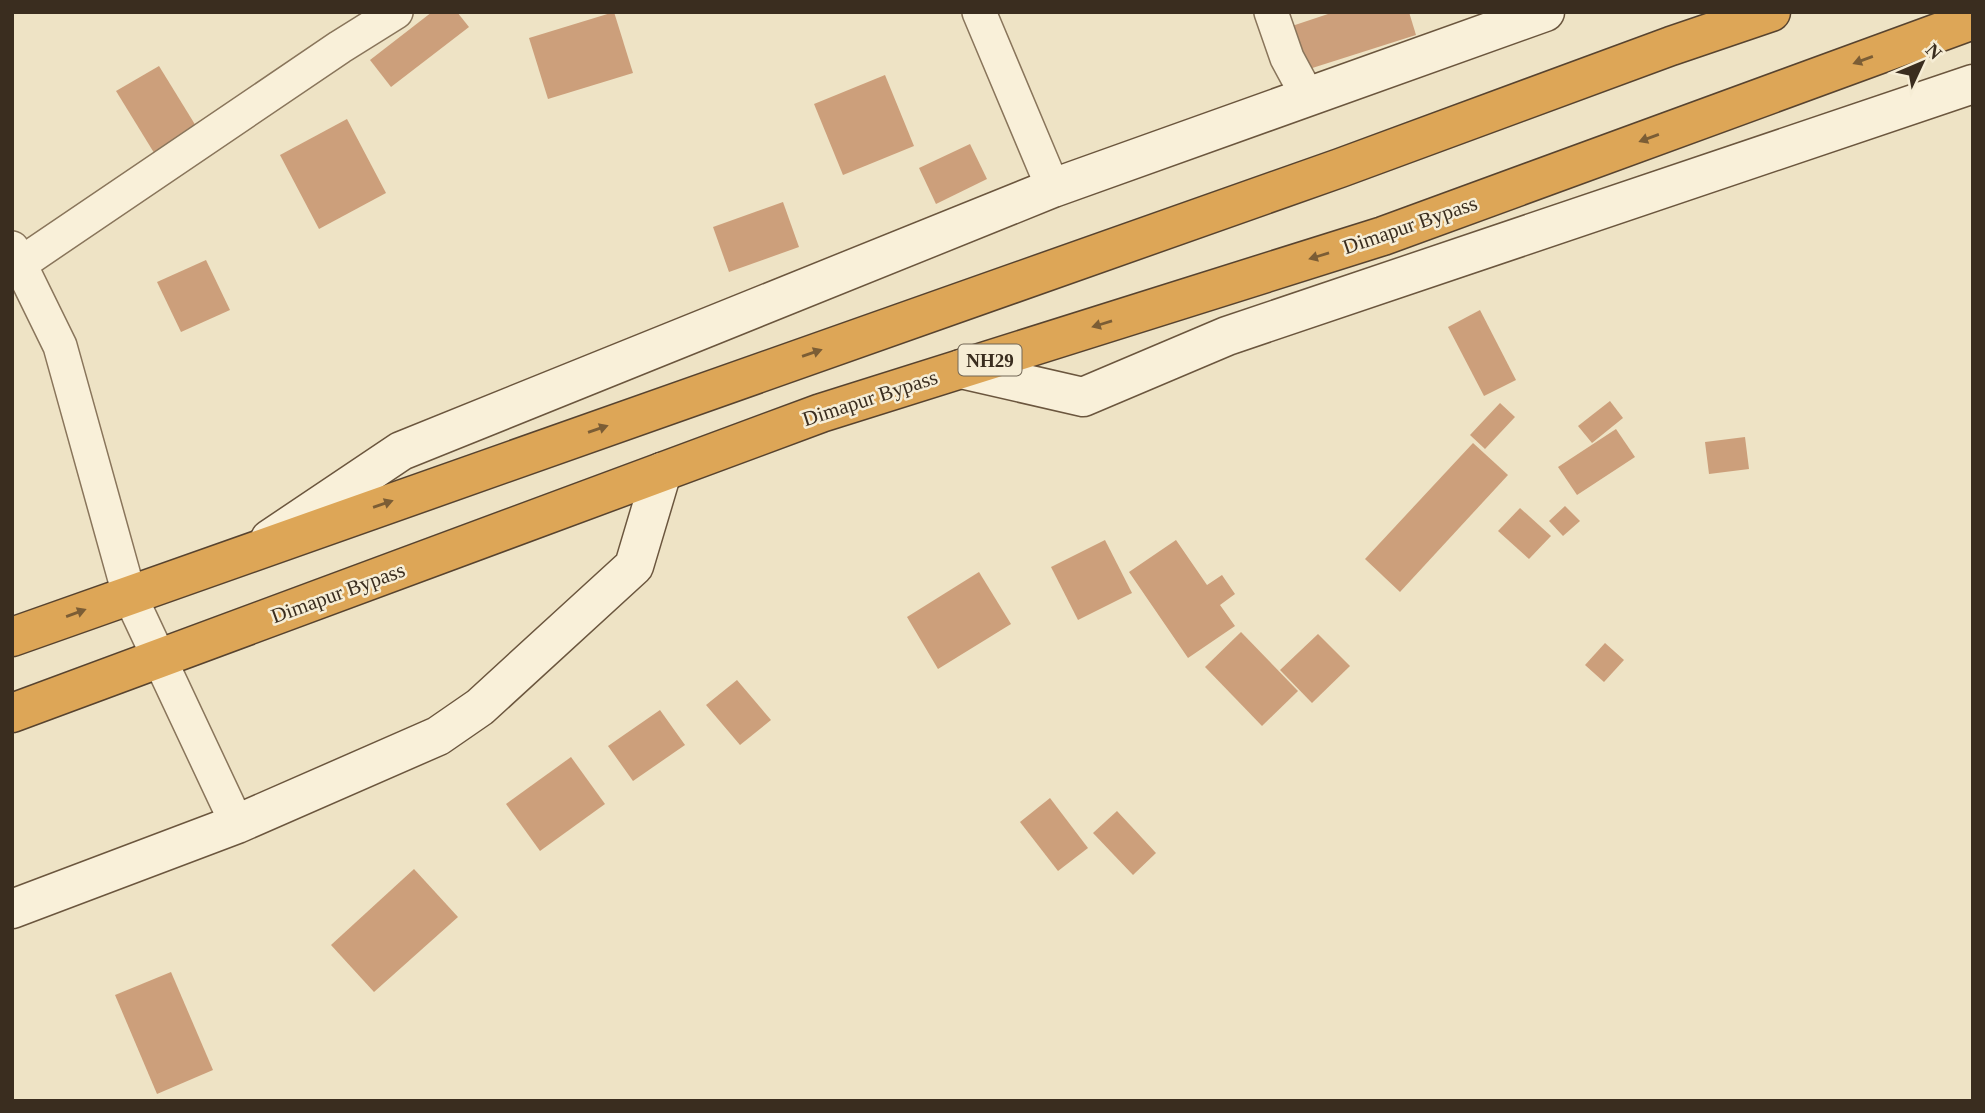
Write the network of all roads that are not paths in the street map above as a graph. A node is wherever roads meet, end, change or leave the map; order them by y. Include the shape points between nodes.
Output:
1 (396, 12) edge
2 (979, 12) edge
3 (1272, 12) edge
4 (1545, 12) edge
5 (1771, 12) edge
6 (1973, 20) edge
7 (1973, 84) edge
8 (1308, 97) junction
9 (1053, 188) junction
10 (16, 256) edge
11 (961, 369) junction
12 (662, 472) junction
13 (257, 548) junction
14 (129, 594) junction
15 (12, 637) edge
16 (159, 659) junction
17 (12, 713) edge
18 (237, 824) junction
19 (12, 909) edge

1 - 10 street
2 - 9 street
3 - 8 street via 1287,58
4 - 8 street
13 -> 5 highway via 1316,177
6 -> 11 highway, Dimapur Bypass / NH29 via 1383,236
7 - 11 street via 1227,336 1083,397
8 - 9 street
9 - 13 street via 401,451
10 - 14 street via 60,346
11 - 12 highway, Dimapur Bypass / NH29 via 821,413
12 - 16 highway, Dimapur Bypass / NH29
12 - 18 street via 634,566 480,707 438,736
13 - 14 highway
15 -> 14 highway
14 - 16 street
16 - 17 highway, Dimapur Bypass / NH29
16 - 18 street
18 - 19 street

